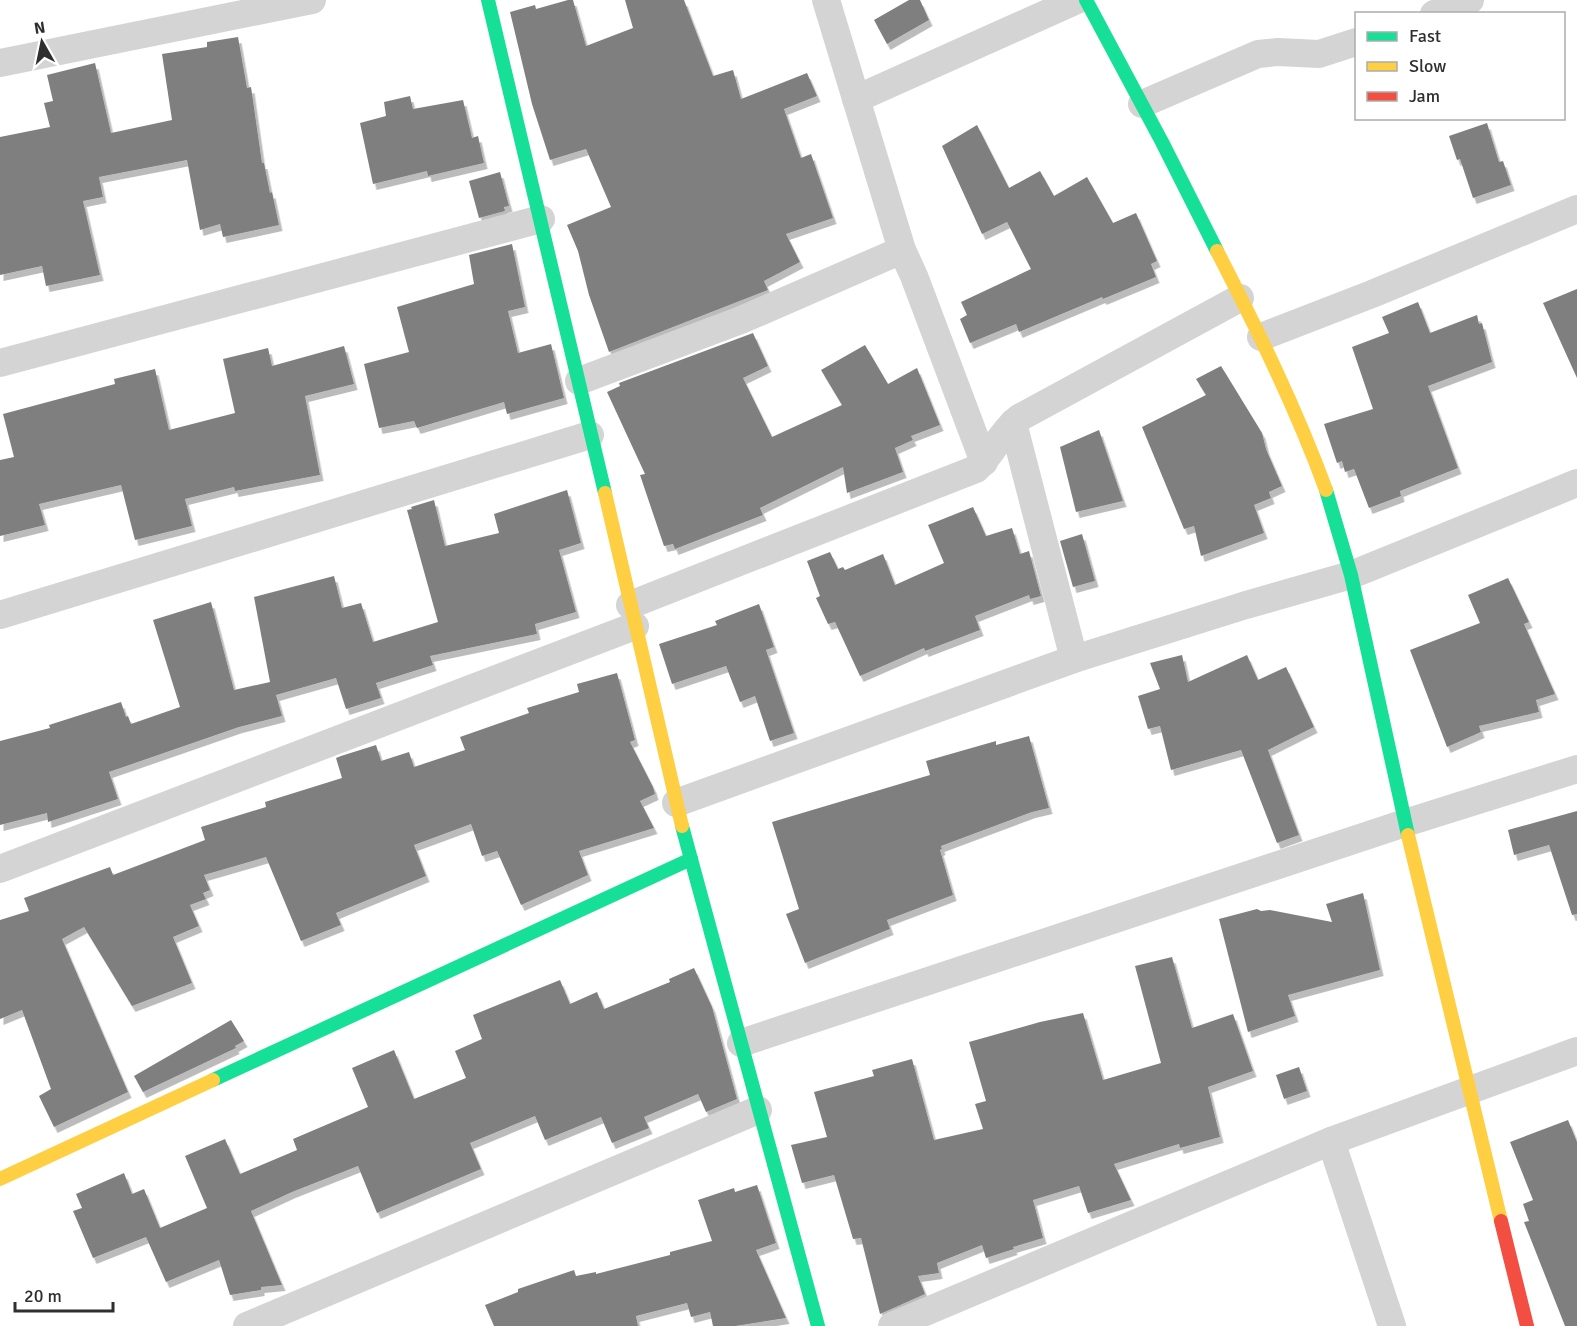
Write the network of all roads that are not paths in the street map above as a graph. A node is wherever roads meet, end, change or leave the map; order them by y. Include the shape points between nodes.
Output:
1 (312, 0) edge
2 (488, 0) edge
3 (826, 0) edge
4 (1077, 0) edge
5 (1086, 0) edge
6 (1470, 0) edge
7 (1439, 12) edge
8 (1355, 42) edge
9 (0, 63) edge
10 (856, 99) junction
11 (1142, 104) junction
12 (1577, 209) edge
13 (541, 219) junction
14 (902, 250) junction
15 (1239, 297) junction
16 (1261, 338) junction
17 (0, 363) edge
18 (579, 381) junction
19 (1013, 423) junction
20 (591, 435) junction
21 (984, 462) junction
22 (1577, 483) edge
23 (1351, 575) junction
24 (0, 615) edge
25 (632, 615) junction
26 (1074, 659) junction
27 (1577, 769) edge
28 (676, 803) junction
29 (1405, 823) junction
30 (691, 859) junction
31 (0, 869) edge
32 (741, 1042) junction
33 (1577, 1051) edge
34 (1468, 1090) junction
35 (758, 1110) junction
36 (1331, 1141) junction
37 (0, 1179) edge
38 (247, 1326) edge
39 (818, 1326) edge
40 (892, 1326) edge
41 (1392, 1326) edge
42 (1527, 1326) edge

1 - 9 street
2 - 13 street
3 - 10 street
4 - 10 street
5 - 11 street
6 - 7 street
8 - 11 street via 1319,54 1258,54
10 - 14 street
11 - 15 street
12 - 16 street
13 - 17 street
13 - 18 street
14 - 18 street via 741,320
14 - 21 street
15 - 16 street
15 - 19 street
16 - 23 street via 1312,452
18 - 20 street
19 - 21 street
19 - 26 street
20 - 24 street
20 - 25 street
21 - 25 street via 976,469
22 - 23 street
23 - 26 street
23 - 29 street
25 - 28 street
25 - 31 street
26 - 28 street
27 - 29 street
28 - 30 street
29 - 32 street
29 - 34 street
30 - 32 street
30 - 37 street
32 - 35 street
33 - 34 street
34 - 36 street
34 - 42 street
35 - 38 street
35 - 39 street
36 - 40 street
36 - 41 street

